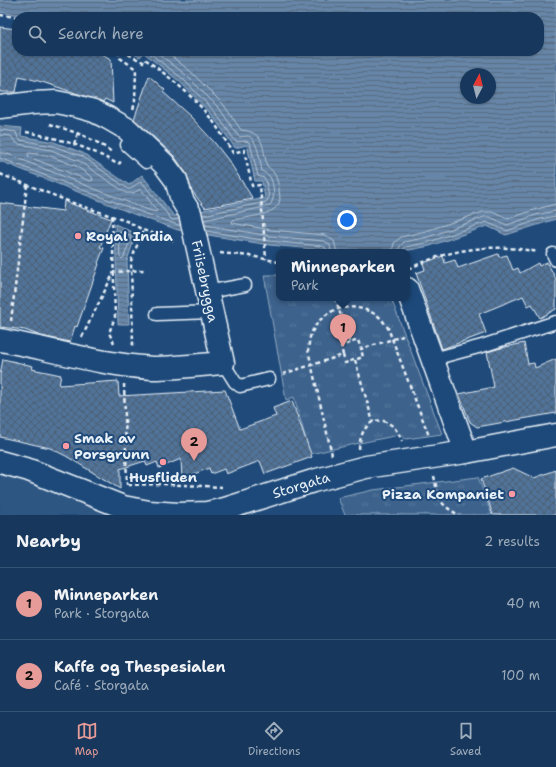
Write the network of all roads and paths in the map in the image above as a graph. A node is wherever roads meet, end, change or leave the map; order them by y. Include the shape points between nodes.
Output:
1 (0, 15) edge
2 (12, 16) edge
3 (119, 56) edge
4 (132, 56) edge
5 (0, 107) edge
6 (43, 122) dead end
7 (26, 132) dead end
8 (78, 133) junction
9 (127, 137) junction
10 (74, 144) junction
11 (0, 174) edge
12 (27, 185) junction
13 (112, 216) junction
14 (129, 222) dead end
15 (143, 230) dead end
16 (555, 257) edge
17 (266, 259) dead end
18 (410, 268) edge
19 (146, 270) dead end
20 (132, 271) junction
21 (114, 272) junction
22 (245, 285) dead end
23 (410, 298) edge
24 (336, 301) edge
25 (209, 302) junction
26 (339, 309) junction
27 (157, 314) dead end
28 (556, 322) edge
29 (422, 332) junction
30 (392, 339) junction
31 (4, 341) edge
32 (350, 343) junction
33 (361, 349) junction
34 (72, 355) junction
35 (343, 355) junction
36 (433, 359) junction
37 (123, 360) junction
38 (355, 360) junction
39 (223, 363) junction
40 (311, 366) junction
41 (269, 379) joint
42 (373, 422) junction
43 (556, 435) edge
44 (429, 436) dead end
45 (402, 441) dead end
46 (360, 443) dead end
47 (331, 450) dead end
48 (466, 452) junction
49 (430, 458) junction
50 (0, 462) edge
51 (123, 507) junction
52 (208, 514) edge
53 (459, 515) edge

1 - 2 path
3 - 9 path via 136,70 135,101
4 - 17 path via 143,62 145,59 185,91 214,123 233,153 244,150 252,186 260,185
5 - 9 street, Friisebrygga via 56,102 69,105 94,111
6 - 8 path
7 - 10 path
8 - 10 path
8 - 10 path via 110,151 120,159 120,163 117,164
9 - 25 street, Friisebrygga via 164,164 176,180 195,237
11 - 12 path
12 - 13 path
12 - 31 path
13 - 14 path
13 - 21 path
15 - 20 path via 131,261
16 - 18 path via 520,248 463,250
19 - 20 path
20 - 21 path
20 - 37 path via 133,344
21 - 34 path
21 - 37 path via 115,317 109,333
22 - 25 lane
23 - 29 street
24 - 26 path
25 - 27 lane
25 - 39 street, Friisebrygga
26 - 30 path via 352,307 366,310 379,317 388,328
26 - 32 path
26 - 40 path via 328,312 310,335 308,350
28 - 36 lane
29 - 30 path
29 - 36 street
30 - 33 path
30 - 44 path
31 - 34 street
32 - 33 path via 358,340
32 - 35 path via 341,346
33 - 38 path via 363,357
34 - 37 street via 101,362
35 - 38 path via 345,363
35 - 40 path
36 - 48 street
37 - 39 street via 153,368
37 - 51 path via 128,496
38 - 42 path
39 - 41 lane via 240,386
40 - 41 path
40 - 47 path
42 - 45 path via 388,423 395,428
42 - 46 path via 365,427
43 - 48 street, Storgata
48 - 49 street, Storgata
49 - 52 street, Storgata via 336,474
49 - 53 path via 440,501
50 - 51 street, Storgata via 29,470
51 - 52 street, Storgata via 149,512

